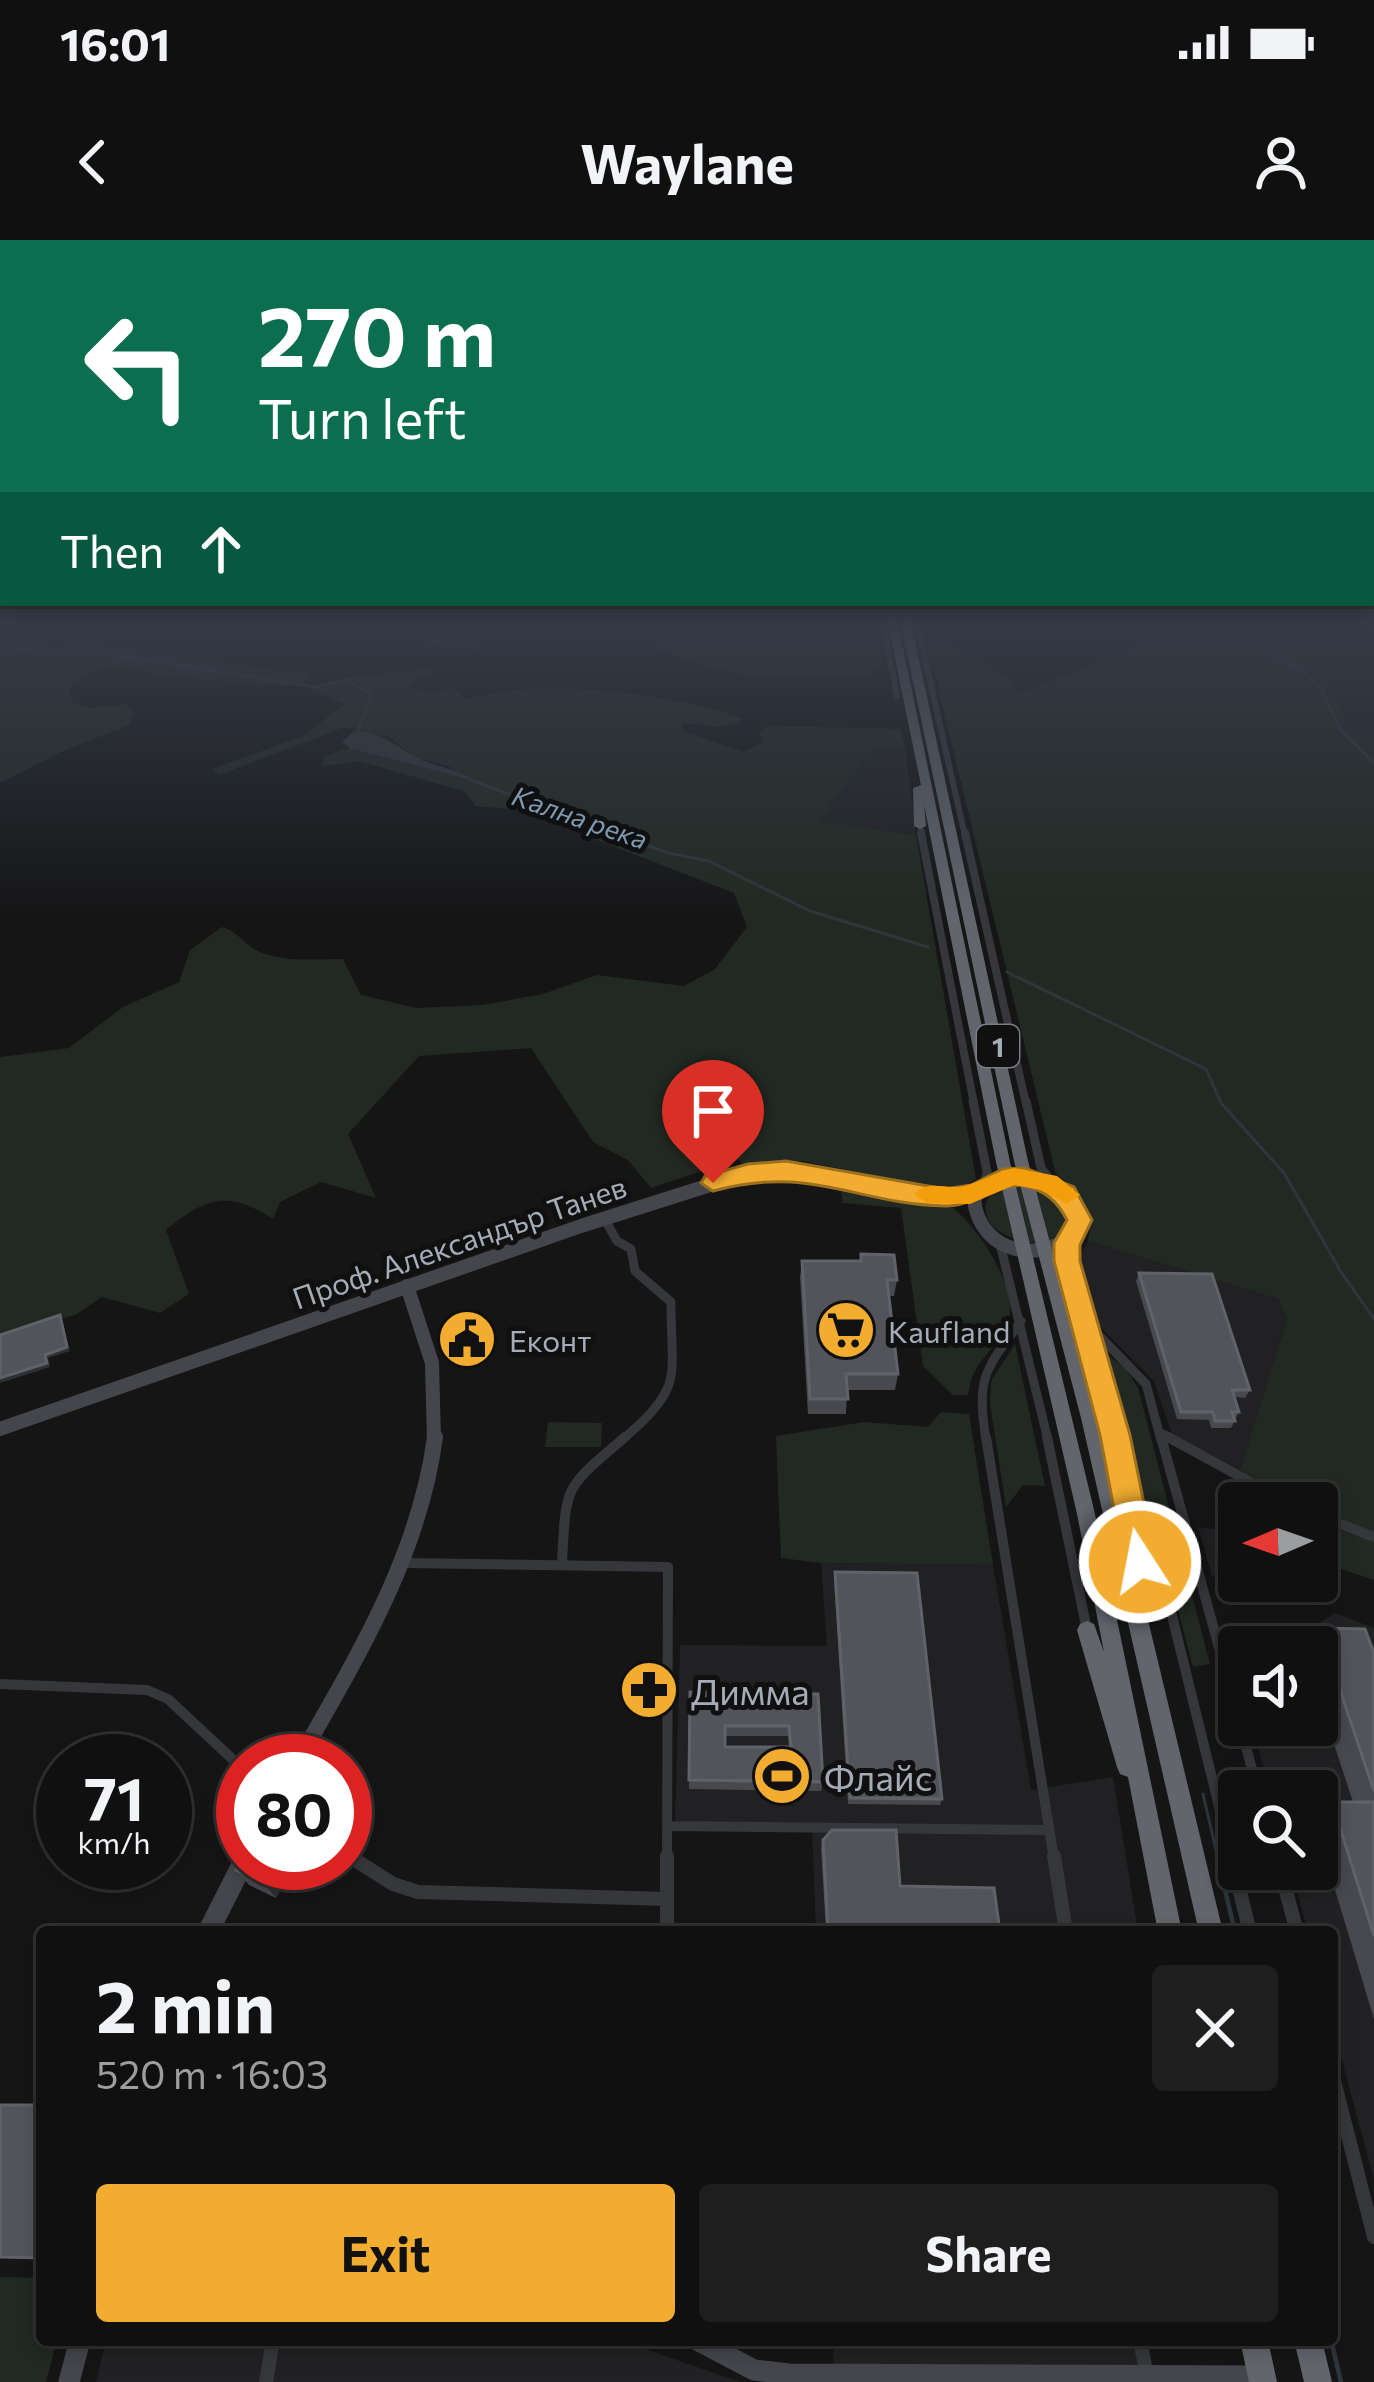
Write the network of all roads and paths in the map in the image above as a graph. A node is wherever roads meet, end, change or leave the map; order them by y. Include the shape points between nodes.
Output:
1 (908, 719) edge
2 (912, 719) edge
3 (927, 719) edge
4 (937, 719) edge
5 (915, 734) junction
6 (921, 763) junction
7 (950, 821) junction
8 (920, 826) joint
9 (964, 844) junction
10 (972, 878) junction
11 (968, 901) junction
12 (1058, 1188) junction
13 (981, 1189) junction
14 (945, 1198) junction
15 (973, 1214) junction
16 (604, 1218) junction
17 (1067, 1243) junction
18 (1000, 1244) junction
19 (1039, 1267) junction
20 (407, 1286) junction
21 (1083, 1318) junction
22 (1021, 1321) junction
23 (0, 1429) edge
24 (1162, 1434) junction
25 (1115, 1435) junction
26 (1250, 1482) edge
27 (1338, 1523) edge
28 (1374, 1537) edge
29 (404, 1563) junction
30 (562, 1564) junction
31 (1088, 1630) joint
32 (1218, 1643) edge
33 (0, 1684) edge
34 (1158, 1708) junction
35 (312, 1734) edge
36 (216, 1744) edge
37 (668, 1826) junction
38 (1048, 1830) junction
39 (1153, 1843) junction
40 (372, 1871) edge
41 (229, 1890) edge
42 (1286, 1890) edge
43 (667, 1899) junction
44 (211, 1926) edge
45 (667, 1926) edge
46 (1065, 1926) edge
47 (1169, 1926) edge
48 (1210, 1926) edge
49 (1249, 1926) edge
50 (1295, 1926) edge
51 (1338, 2096) edge
52 (1374, 2237) edge
53 (78, 2346) edge
54 (272, 2346) edge
55 (710, 2346) edge
56 (1141, 2346) edge
57 (1255, 2346) edge
58 (1309, 2346) edge
59 (1147, 2379) edge
60 (1262, 2379) edge
61 (69, 2382) edge
62 (266, 2382) edge
63 (1318, 2382) edge

1 - 5 highway
2 - 5 highway, 1
3 - 7 highway, 1
4 - 9 street
5 - 6 highway, 1
6 - 8 highway
6 - 19 highway, 1 via 1003,1162
7 - 9 highway
7 - 11 highway, 1
8 - 13 street via 987,1172
9 - 10 street
10 - 11 highway
10 - 12 street via 1041,1168
11 - 19 highway, 1
12 - 13 street via 1025,1177
12 - 17 street via 1079,1220
13 - 14 street, Проф. Александър Танев
13 - 15 street
14 - 15 street, Проф. Александър Танев
14 - 16 street, Проф. Александър Танев via 766,1170
15 - 18 street
16 - 20 street, Проф. Александър Танев
16 - 30 street via 631,1249 635,1271 670,1302 674,1378 662,1406 568,1491
17 - 18 street via 1035,1252
17 - 21 street
18 - 22 street
19 - 34 highway, 1 via 1090,1418
19 - 39 highway, 1
20 - 23 street, Проф. Александър Танев
20 - 29 street via 429,1351 436,1406 426,1488
21 - 24 street via 1146,1384
21 - 25 street
22 - 31 street
22 - 38 street via 985,1369 980,1393
24 - 26 street
24 - 32 street
25 - 34 highway
25 - 49 street via 1158,1558
27 - 28 street
29 - 30 street
29 - 35 street
30 - 37 street via 669,1570
31 - 39 highway
33 - 36 street via 147,1690
34 - 48 highway, 1
37 - 38 street
37 - 43 street
38 - 46 street
39 - 47 highway, 1
40 - 43 street via 418,1892
41 - 44 street
42 - 50 street
43 - 45 street
51 - 52 street
53 - 61 street
54 - 62 street
55 - 59 street via 754,2369 788,2374
56 - 59 street
57 - 60 highway
58 - 63 highway
59 - 60 street

